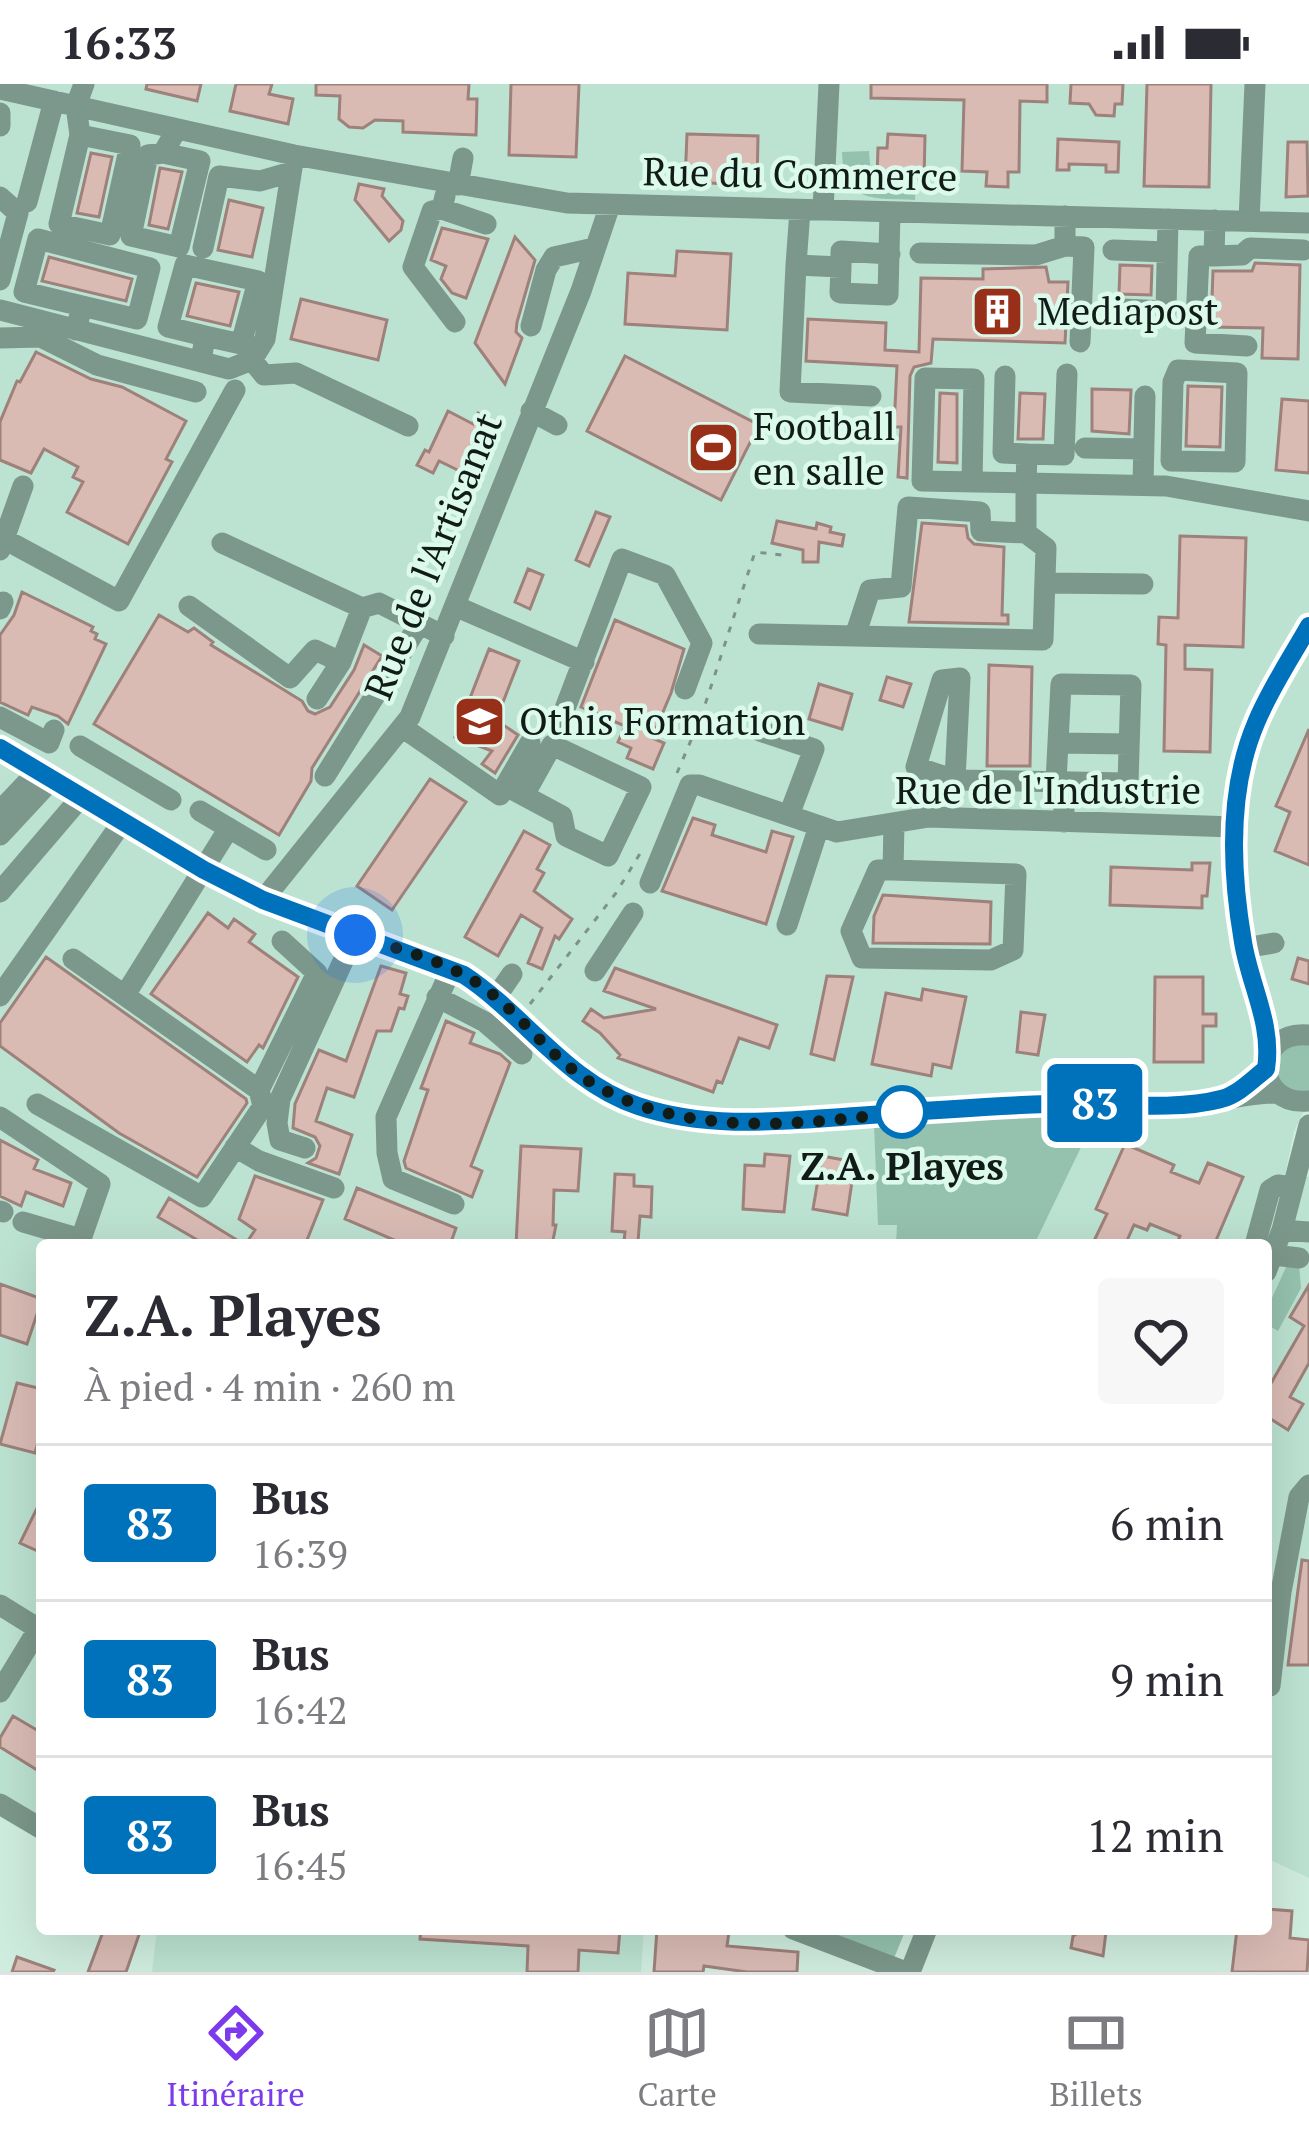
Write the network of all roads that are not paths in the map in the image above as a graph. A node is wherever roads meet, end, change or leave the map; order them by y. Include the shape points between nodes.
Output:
1 (84, 84) edge
2 (1255, 84) edge
3 (0, 87) edge
4 (832, 96) edge
5 (65, 104) junction
6 (0, 112) edge
7 (0, 126) edge
8 (177, 129) junction
9 (80, 135) junction
10 (375, 144) dead end
11 (164, 153) junction
12 (299, 155) junction
13 (463, 158) dead end
14 (371, 170) junction
15 (453, 184) junction
16 (0, 196) edge
17 (602, 198) junction
18 (27, 202) dead end
19 (442, 208) junction
20 (811, 210) junction
21 (1057, 210) junction
22 (890, 212) junction
23 (1168, 219) junction
24 (1215, 220) junction
25 (1250, 221) junction
26 (1309, 223) edge
27 (486, 224) dead end
28 (1065, 246) junction
29 (203, 248) dead end
30 (594, 248) junction
31 (1113, 250) dead end
32 (1303, 250) dead end
33 (1167, 252) junction
34 (920, 253) dead end
35 (890, 254) junction
36 (1214, 256) junction
37 (796, 265) junction
38 (841, 267) junction
39 (0, 280) edge
40 (82, 307) junction
41 (1122, 309) dead end
42 (0, 310) edge
43 (455, 322) dead end
44 (531, 326) dead end
45 (76, 330) junction
46 (205, 336) junction
47 (0, 338) edge
48 (1080, 342) dead end
49 (1247, 346) dead end
50 (179, 356) junction
51 (252, 360) junction
52 (202, 362) junction
53 (1066, 374) dead end
54 (1005, 376) dead end
55 (172, 386) junction
56 (235, 390) dead end
57 (196, 392) dead end
58 (871, 396) dead end
59 (1145, 396) dead end
60 (531, 411) junction
61 (557, 425) dead end
62 (408, 426) dead end
63 (1085, 448) dead end
64 (1144, 449) junction
65 (1027, 454) junction
66 (1177, 461) junction
67 (973, 482) junction
68 (1032, 483) junction
69 (1142, 485) junction
70 (23, 486) dead end
71 (1173, 496) junction
72 (1309, 511) edge
73 (1026, 533) junction
74 (222, 544) dead end
75 (2, 545) edge
76 (1045, 583) junction
77 (1143, 584) dead end
78 (189, 606) dead end
79 (455, 606) junction
80 (362, 608) junction
81 (420, 623) junction
82 (1304, 625) edge
83 (856, 633) junction
84 (759, 634) dead end
85 (444, 636) junction
86 (341, 662) junction
87 (584, 662) junction
88 (685, 688) dead end
89 (317, 700) dead end
90 (0, 718) edge
91 (361, 718) junction
92 (562, 719) dead end
93 (402, 727) junction
94 (54, 730) dead end
95 (760, 731) dead end
96 (530, 743) dead end
97 (1058, 743) junction
98 (1129, 744) junction
99 (80, 746) dead end
100 (0, 748) edge
101 (386, 748) junction
102 (46, 774) junction
103 (325, 776) dead end
104 (955, 780) dead end
105 (1056, 782) junction
106 (515, 791) junction
107 (82, 796) junction
108 (0, 811) edge
109 (200, 811) dead end
110 (789, 815) junction
111 (894, 823) junction
112 (132, 826) junction
113 (819, 826) junction
114 (1070, 827) junction
115 (1235, 827) junction
116 (229, 828) junction
117 (0, 835) edge
118 (266, 850) dead end
119 (204, 870) junction
120 (893, 870) junction
121 (650, 883) dead end
122 (0, 892) edge
123 (263, 900) junction
124 (346, 908) dead end
125 (633, 913) dead end
126 (787, 925) dead end
127 (346, 932) junction
128 (282, 941) dead end
129 (1274, 943) dead end
130 (1244, 948) junction
131 (441, 956) junction
132 (73, 958) dead end
133 (596, 971) dead end
134 (512, 974) dead end
135 (124, 994) junction
136 (0, 996) edge
137 (1252, 997) junction
138 (437, 998) junction
139 (496, 998) junction
140 (1301, 1035) edge
141 (521, 1054) dead end
142 (1267, 1062) junction
143 (955, 1084) dead end
144 (259, 1090) junction
145 (856, 1090) dead end
146 (1227, 1098) junction
147 (1292, 1098) edge
148 (764, 1099) dead end
149 (37, 1104) dead end
150 (950, 1109) junction
151 (0, 1118) edge
152 (858, 1121) junction
153 (774, 1125) junction
154 (1305, 1144) edge
155 (235, 1147) junction
156 (305, 1148) dead end
157 (1293, 1187) junction
158 (334, 1188) dead end
159 (454, 1204) dead end
160 (9, 1215) edge
161 (1282, 1230) junction
162 (1309, 1232) edge
163 (1266, 1239) edge
164 (1272, 1246) edge
165 (1272, 1257) edge
166 (1299, 1258) dead end
167 (1309, 1485) edge
168 (3, 1598) edge
169 (36, 1623) edge
170 (36, 1635) edge
171 (1272, 1668) edge
172 (2, 1689) edge
173 (22, 1701) dead end
174 (12, 1806) edge
175 (36, 1824) edge
176 (810, 1935) edge
177 (924, 1935) edge
178 (908, 1972) edge

1 - 5 street
2 - 25 street via 1260,148
3 - 5 street, Rue du Commerce
4 - 20 street via 839,127 818,153
5 - 8 street, Rue du Commerce
5 - 9 street
5 - 18 street
6 - 7 street
8 - 11 street
8 - 12 street, Rue du Commerce
9 - 9 street via 130,145 110,235 58,224
10 - 14 street
11 - 11 street via 148,155 131,236 179,247 200,161
12 - 14 street, Rue du Commerce
12 - 29 street via 260,181 219,176
12 - 51 street via 265,339
13 - 15 street
14 - 15 street, Rue du Commerce via 418,187
15 - 17 street, Rue du Commerce
15 - 19 street
16 - 39 street via 18,213
17 - 20 street, Rue du Commerce via 635,196 759,220
17 - 30 street, Rue de l'Artisanat
19 - 27 street
19 - 43 street via 432,211 412,267
20 - 22 street, Rue du Commerce
20 - 37 street
21 - 22 street, Rue du Commerce via 935,205
21 - 23 street, Rue du Commerce via 1119,208
21 - 28 street
22 - 35 street
23 - 24 street, Rue du Commerce
23 - 33 street
24 - 25 street, Rue du Commerce
24 - 36 street
25 - 26 street, Rue du Commerce
28 - 34 street via 1036,255
28 - 48 street via 1084,247
30 - 44 street via 554,257
30 - 60 street, Rue de l'Artisanat via 582,307
31 - 33 street
32 - 36 street
33 - 41 street via 1166,310
35 - 38 street via 841,250
35 - 38 street via 888,295 840,292
36 - 49 street via 1198,256 1195,344
37 - 38 street
37 - 58 street via 790,392
40 - 40 street via 137,319 150,268 38,239 24,292
40 - 45 street
42 - 45 street
45 - 50 street
46 - 46 street via 241,344 258,281 185,265 169,327
46 - 52 street
47 - 55 street via 41,338 97,365
50 - 52 street
50 - 55 street
51 - 52 street via 230,369
51 - 62 street via 264,375 296,374
53 - 65 street via 1064,455
54 - 65 street via 1003,453
55 - 57 street
56 - 75 street via 118,601
59 - 64 street
60 - 61 street
60 - 79 street, Rue de l'Artisanat via 493,541
63 - 64 street
64 - 69 street
65 - 68 street
66 - 66 street via 1178,370 1237,373 1234,463
66 - 71 street
67 - 67 street via 922,481 925,378 974,380
67 - 68 street
68 - 69 street
68 - 73 street
69 - 71 street
70 - 75 street
71 - 72 street via 1257,495
73 - 76 street via 1046,548
73 - 83 street via 981,531 980,512 908,507 902,587 870,590
74 - 80 street
76 - 77 street
76 - 83 street via 1043,640
78 - 86 street via 290,678 315,650
79 - 85 street, Rue de l'Artisanat
79 - 87 street
80 - 81 street via 379,603
80 - 86 street
81 - 85 street
81 - 91 street
82 - 115 street via 1245,727 1246,804
83 - 84 street
85 - 93 street, Rue de l'Artisanat via 430,692
86 - 89 street
87 - 88 street via 622,559 664,575 702,643
87 - 92 street
90 - 94 street via 49,743
91 - 101 street
91 - 103 street
93 - 101 street, Rue de l'Artisanat
93 - 106 street via 500,795
95 - 110 street via 814,749
96 - 106 street
97 - 98 street
97 - 98 street via 1061,684 1131,686
97 - 105 street
98 - 105 street via 1128,783
99 - 112 street via 167,797
100 - 102 street
101 - 123 street, Rue de l'Artisanat via 343,816
102 - 107 street
102 - 108 street
102 - 117 street
104 - 105 street
105 - 114 street
106 - 106 street via 562,816 566,836 608,856 641,787 552,745
107 - 112 street
107 - 122 street
109 - 116 street
110 - 113 street, Rue de l'Industrie
110 - 121 street, Rue de l'Industrie via 690,785
111 - 113 street, Rue de l'Industrie via 837,832
111 - 114 street, Rue de l'Industrie
111 - 120 street
112 - 119 street
112 - 136 street
113 - 126 street
114 - 115 street, Rue de l'Industrie
115 - 130 street via 1229,916
116 - 118 street
116 - 119 street
119 - 123 street
119 - 135 street
120 - 120 street via 1016,874 1013,950 991,960 862,958 850,932 878,870
123 - 127 street
124 - 127 street
125 - 133 street
127 - 131 street
127 - 156 street via 280,1100 280,1140
128 - 144 street via 317,973
129 - 130 street
130 - 137 street
131 - 138 street
131 - 139 street
132 - 135 street
134 - 139 street
135 - 144 street
137 - 140 street
137 - 142 street
138 - 141 street via 485,1022
138 - 159 street via 386,1117 387,1153 393,1179
139 - 153 street via 558,1042 591,1083 633,1105
140 - 142 street via 1278,1042
142 - 146 street
142 - 147 street
143 - 150 street
144 - 155 street via 263,1106
145 - 152 street
146 - 147 street
146 - 150 street via 1122,1113
147 - 154 street
148 - 153 street
149 - 155 street via 202,1197
150 - 152 street
151 - 160 street via 100,1184 81,1239
152 - 153 street via 815,1109
154 - 157 street
155 - 158 street
157 - 161 street
157 - 163 street via 1270,1190
161 - 162 street
161 - 164 street
165 - 166 street
167 - 171 street via 1299,1497
168 - 169 street
170 - 172 street
172 - 173 street
174 - 175 street
176 - 178 street
177 - 178 street

